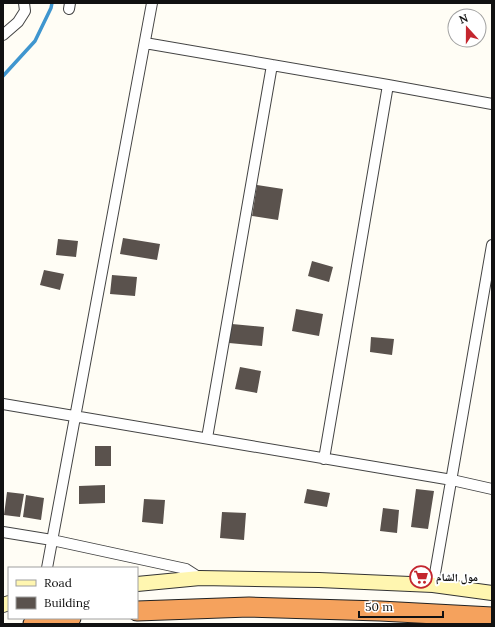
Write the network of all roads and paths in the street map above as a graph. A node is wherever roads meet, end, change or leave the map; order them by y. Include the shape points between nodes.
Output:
1 (24, 3) edge
2 (152, 3) edge
3 (3, 35) edge
4 (145, 43) junction
5 (272, 65) junction
6 (388, 85) junction
7 (492, 104) edge
8 (492, 245) edge
9 (3, 404) edge
10 (75, 416) junction
11 (206, 438) junction
12 (324, 459) junction
13 (452, 480) junction
14 (492, 489) edge
15 (3, 532) edge
16 (52, 540) junction
17 (46, 567) edge
18 (200, 578) junction
19 (138, 584) edge
20 (433, 585) junction
21 (492, 593) edge
22 (138, 611) edge
23 (492, 617) edge
24 (65, 619) edge
25 (33, 624) edge

1 - 3 street via 26,11
2 - 4 street
4 - 5 street
4 - 10 street
5 - 6 street
5 - 11 street
6 - 7 street
6 - 12 street
8 - 13 street
9 - 10 street
10 - 11 street
10 - 16 street
11 - 12 street
12 - 13 street
13 - 14 street
13 - 20 street
15 - 16 street
16 - 17 street
16 - 18 street via 186,569
18 - 19 main road
18 - 20 main road
20 - 21 main road
22 - 23 highway via 249,607
24 - 25 highway

